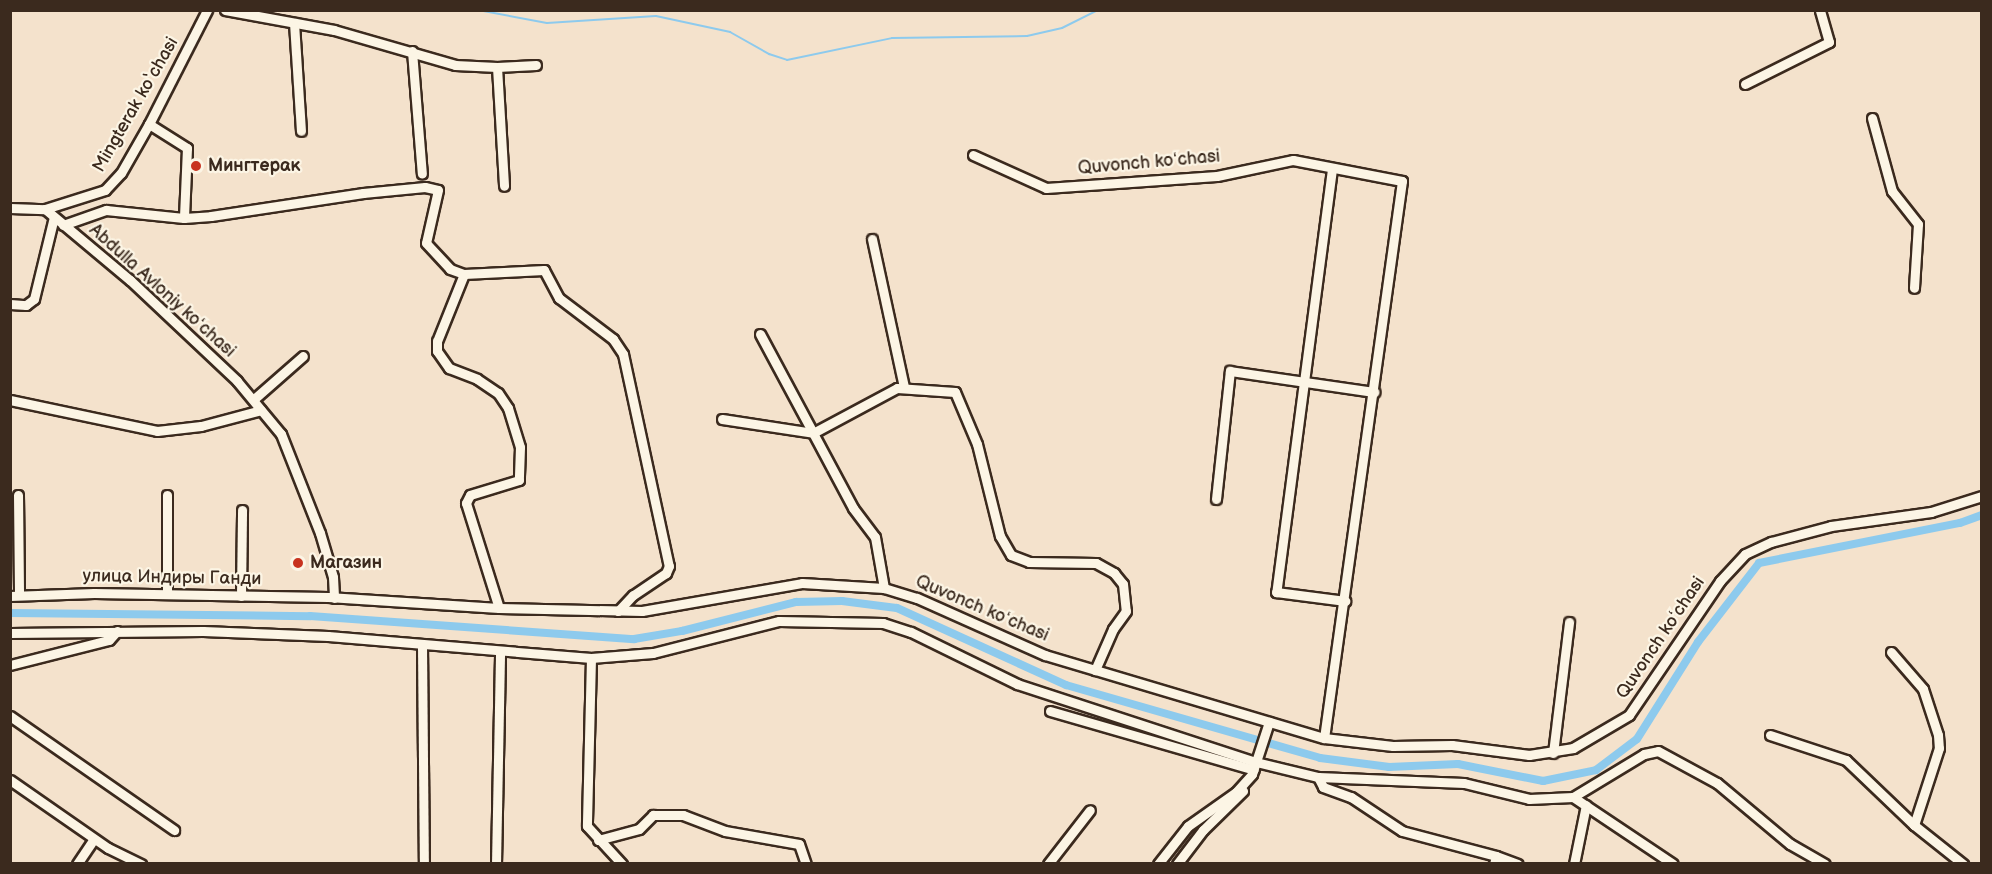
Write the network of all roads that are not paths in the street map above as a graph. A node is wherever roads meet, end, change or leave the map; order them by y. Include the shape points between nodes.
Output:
1 (207, 10) edge
2 (225, 10) edge
3 (1820, 10) edge
4 (294, 23) junction
5 (412, 51) junction
6 (536, 65) dead end
7 (497, 67) junction
8 (1745, 84) dead end
9 (1872, 118) dead end
10 (149, 124) junction
11 (301, 131) dead end
12 (974, 155) dead end
13 (1332, 170) junction
14 (422, 174) dead end
15 (504, 186) dead end
16 (10, 208) edge
17 (45, 209) junction
18 (54, 217) junction
19 (184, 218) junction
20 (63, 225) junction
21 (872, 239) dead end
22 (464, 274) junction
23 (1914, 288) dead end
24 (10, 304) edge
25 (760, 334) dead end
26 (303, 356) dead end
27 (1304, 380) junction
28 (904, 387) junction
29 (1374, 392) junction
30 (254, 399) junction
31 (10, 400) edge
32 (261, 410) junction
33 (722, 419) dead end
34 (813, 433) junction
35 (18, 495) dead end
36 (167, 495) dead end
37 (1982, 496) edge
38 (1216, 498) dead end
39 (242, 510) dead end
40 (884, 588) junction
41 (167, 594) junction
42 (15, 595) edge
43 (241, 596) junction
44 (334, 598) junction
45 (1345, 601) junction
46 (499, 608) junction
47 (618, 611) junction
48 (1569, 622) dead end
49 (117, 632) junction
50 (10, 633) edge
51 (423, 646) junction
52 (500, 652) junction
53 (1892, 652) dead end
54 (591, 658) junction
55 (10, 665) edge
56 (1095, 670) junction
57 (1050, 711) dead end
58 (10, 716) edge
59 (1269, 722) junction
60 (1770, 735) dead end
61 (1324, 738) junction
62 (1552, 753) junction
63 (1254, 768) junction
64 (1318, 777) junction
65 (10, 780) edge
66 (1573, 797) junction
67 (1586, 805) junction
68 (1090, 810) dead end
69 (1914, 825) junction
70 (174, 830) dead end
71 (94, 839) junction
72 (598, 840) junction
73 (1495, 860) edge
74 (134, 863) edge
75 (77, 864) edge
76 (424, 864) edge
77 (496, 864) edge
78 (622, 864) edge
79 (806, 864) edge
80 (1048, 864) edge
81 (1158, 864) edge
82 (1177, 864) edge
83 (1518, 864) edge
84 (1574, 864) edge
85 (1673, 864) edge
86 (1825, 864) edge
87 (1963, 864) edge

1 - 10 street, Mingterak ko‘chasi
2 - 4 street
3 - 8 street via 1829,42
4 - 5 street
4 - 11 street
5 - 7 street via 455,65
5 - 14 street
6 - 7 street
7 - 15 street
9 - 23 street via 1892,191 1918,224
10 - 17 street, Mingterak ko‘chasi via 121,172 105,190
10 - 19 street via 187,148
12 - 13 street, Quvonch koʻchasi via 1046,188 1217,176 1293,160
13 - 27 street
13 - 29 street, Quvonch koʻchasi via 1402,182
16 - 17 street, Mingterak ko‘chasi
17 - 18 street, Abdulla Avloniy koʻchasi
18 - 20 street, Abdulla Avloniy koʻchasi
18 - 24 street via 34,299 26,305
19 - 20 street via 106,210
19 - 22 street via 239,214 425,187 438,190 426,243 450,269
20 - 30 street, Abdulla Avloniy koʻchasi via 130,280
21 - 28 street
22 - 46 street via 437,341 437,351 449,368 498,393 508,408 520,447 519,480 470,495 466,503
22 - 47 street via 544,270 559,298 613,339 623,354 669,566 666,573 633,595
25 - 34 street
26 - 30 street
27 - 29 street
27 - 38 street via 1230,370
27 - 45 street via 1276,592
28 - 34 street
28 - 56 street via 955,392 977,444 999,536 1011,555 1029,562 1096,563 1114,573 1123,584 1126,611 1113,629
29 - 45 street, Quvonch koʻchasi
30 - 32 street, Abdulla Avloniy koʻchasi
31 - 32 street via 157,431 201,426
32 - 44 street, Abdulla Avloniy koʻchasi via 281,435 299,474 333,577
33 - 34 street
34 - 40 street via 853,508 875,537
35 - 42 street
36 - 41 street
37 - 62 street, Quvonch koʻchasi via 1931,513 1831,526 1771,542 1745,554 1720,581 1629,715 1594,738
39 - 43 street
40 - 47 street, Quvonch koʻchasi via 802,583 642,611
40 - 56 street, Quvonch koʻchasi via 917,598 1045,655
41 - 42 street, улица Индиры Ганди
41 - 43 street, улица Индиры Ганди
43 - 44 street, улица Индиры Ганди
44 - 46 street, Quvonch koʻchasi
45 - 61 street, Quvonch koʻchasi
46 - 47 street, Quvonch koʻchasi
48 - 62 street
49 - 50 street
49 - 51 street via 328,636
49 - 55 street via 109,640
51 - 52 street
51 - 76 street
52 - 54 street
52 - 77 street
53 - 69 street via 1923,689 1938,735 1939,748
54 - 63 street via 652,653 779,621 883,623 911,632 1017,684
54 - 72 street via 587,826
56 - 59 street, Quvonch koʻchasi
57 - 63 street
58 - 70 street
59 - 61 street, Quvonch koʻchasi
59 - 63 street
60 - 69 street via 1845,760
61 - 62 street, Quvonch koʻchasi
63 - 64 street
63 - 81 street via 1236,792 1188,826
63 - 82 street via 1237,798 1208,824
64 - 66 street via 1464,783 1529,799
64 - 73 street via 1323,787 1351,797 1410,835
65 - 71 street
66 - 67 street
66 - 86 street via 1644,754 1658,751 1717,783 1790,844
67 - 84 street
67 - 85 street
68 - 80 street
69 - 87 street
71 - 74 street
71 - 75 street
72 - 78 street
72 - 79 street via 639,829 653,815 683,815 725,831 799,844
73 - 83 street

